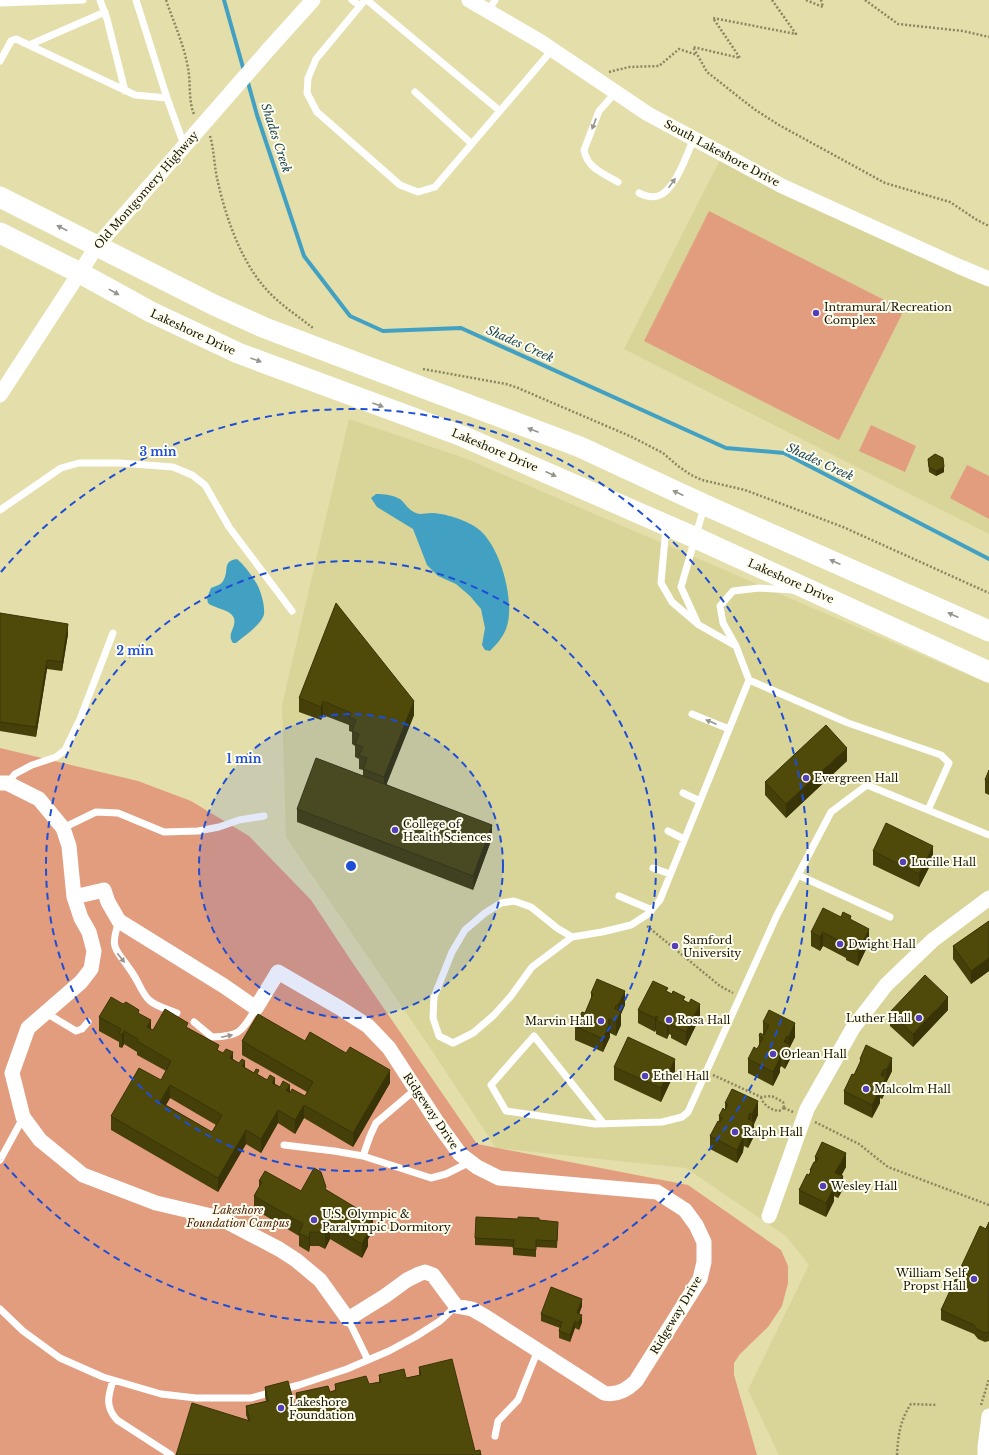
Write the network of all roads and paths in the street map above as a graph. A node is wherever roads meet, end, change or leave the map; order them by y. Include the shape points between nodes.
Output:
1 (83, 0) edge
2 (100, 0) edge
3 (136, 0) edge
4 (166, 0) edge
5 (352, 0) edge
6 (366, 0) edge
7 (469, 0) edge
8 (772, 0) edge
9 (806, 0) edge
10 (821, 0) edge
11 (865, 0) edge
12 (307, 2) edge
13 (0, 3) edge
14 (360, 6) junction
15 (492, 6) edge
16 (105, 12) junction
17 (989, 38) edge
18 (28, 45) junction
19 (552, 50) junction
20 (697, 55) junction
21 (0, 61) edge
22 (593, 77) junction
23 (125, 91) junction
24 (415, 92) dead end
25 (616, 92) junction
26 (167, 98) junction
27 (500, 111) junction
28 (194, 116) dead end
29 (208, 133) dead end
30 (694, 138) junction
31 (472, 144) junction
32 (184, 146) junction
33 (618, 182) dead end
34 (639, 194) dead end
35 (0, 197) edge
36 (989, 226) edge
37 (0, 233) edge
38 (97, 246) junction
39 (80, 273) junction
40 (989, 278) edge
41 (315, 329) dead end
42 (419, 368) dead end
43 (0, 395) edge
44 (474, 407) junction
45 (462, 436) junction
46 (705, 505) junction
47 (0, 510) edge
48 (666, 525) junction
49 (696, 538) junction
50 (814, 592) junction
51 (989, 593) edge
52 (292, 611) dead end
53 (699, 625) junction
54 (989, 631) edge
55 (114, 634) dead end
56 (736, 646) junction
57 (989, 672) edge
58 (749, 680) junction
59 (692, 714) dead end
60 (729, 729) junction
61 (3, 783) edge
62 (683, 793) dead end
63 (700, 801) junction
64 (928, 810) junction
65 (264, 816) dead end
66 (63, 828) junction
67 (668, 831) dead end
68 (989, 836) edge
69 (684, 839) junction
70 (653, 868) dead end
71 (670, 874) junction
72 (798, 875) junction
73 (619, 896) dead end
74 (74, 897) junction
75 (989, 898) edge
76 (652, 910) junction
77 (890, 918) dead end
78 (639, 920) junction
79 (119, 921) junction
80 (572, 937) junction
81 (740, 996) junction
82 (256, 1008) junction
83 (46, 1013) junction
84 (177, 1013) dead end
85 (88, 1022) dead end
86 (194, 1022) dead end
87 (706, 1072) junction
88 (6, 1074) edge
89 (416, 1089) junction
90 (761, 1097) junction
91 (23, 1117) junction
92 (804, 1117) junction
93 (604, 1124) junction
94 (284, 1145) dead end
95 (363, 1156) junction
96 (0, 1160) edge
97 (470, 1162) junction
98 (989, 1205) edge
99 (769, 1216) dead end
100 (456, 1306) junction
101 (0, 1309) edge
102 (348, 1319) junction
103 (538, 1350) junction
104 (368, 1360) junction
105 (113, 1380) junction
106 (937, 1405) dead end
107 (989, 1416) edge
108 (495, 1436) dead end
109 (171, 1455) edge
110 (897, 1455) edge
111 (985, 1455) edge

1 - 13 lane
2 - 16 lane
3 - 26 lane
4 - 28 path via 185,55
5 - 14 lane
6 - 14 lane
6 - 27 lane
7 - 15 street, South Lakeshore Drive
8 - 20 path via 796,34 713,18 740,58 693,47
9 - 10 path via 823,7
11 - 17 path via 898,24 963,31
12 - 32 street, Old Montgomery Highway
14 - 31 lane via 313,65 308,78 307,93 318,112 400,185 418,192 435,187
15 - 19 street, South Lakeshore Drive
16 - 18 lane
16 - 23 lane
18 - 21 lane via 16,39 11,41
18 - 23 lane
19 - 22 street, South Lakeshore Drive
19 - 27 lane
20 - 22 path via 679,49 659,66 629,67
20 - 36 path via 707,72 779,125 885,182 950,202
22 - 25 street, South Lakeshore Drive
23 - 26 lane via 135,95
24 - 31 lane
25 - 30 street, South Lakeshore Drive via 648,114
25 -> 33 lane via 599,111 584,150 587,161 593,168
26 - 32 lane
27 - 31 lane
29 - 41 path via 226,211 249,264 266,290
34 -> 30 lane via 656,197 667,190 676,178
30 - 40 street, South Lakeshore Drive via 782,186
32 - 38 street, Old Montgomery Highway
38 -> 35 main road
37 - 39 main road, Lakeshore Drive
38 - 39 street, Old Montgomery Highway
38 - 44 main road via 265,328
39 - 43 street, Old Montgomery Highway
39 -> 45 main road, Lakeshore Drive via 151,312 238,353
42 - 51 path via 518,388 638,440 663,453 691,475 702,480 745,490 843,528
44 - 45 main road
46 -> 44 main road via 580,447
45 -> 48 main road, Lakeshore Drive
46 - 49 lane
54 -> 46 main road
47 - 52 lane via 61,468 79,463 173,467 192,475 205,485 229,527
48 - 49 main road, Lakeshore Drive
48 - 53 lane via 661,583 672,602
49 - 50 main road, Lakeshore Drive
49 - 53 lane via 682,587
50 - 56 lane via 759,588 733,591 720,606 723,623
50 - 57 main road, Lakeshore Drive
53 - 56 lane
55 - 61 lane via 65,750 56,757 15,774
56 - 58 lane
58 - 60 lane
58 - 64 lane via 848,723 941,754 949,763
60 -> 59 lane
60 - 63 lane
61 - 66 street via 39,799
62 - 63 lane
63 - 69 lane
64 - 68 lane
64 - 72 lane via 867,784 831,812
65 - 66 lane via 198,831 164,832 118,813 96,812
66 - 74 street via 69,846
67 - 69 lane
69 - 71 lane
70 - 71 lane
71 - 76 lane via 660,900
72 - 77 lane
72 - 81 lane
73 - 76 lane
74 - 79 street via 104,890
74 - 83 street via 94,951 91,969 81,982
75 - 92 street via 933,940 886,985 853,1028
76 - 78 lane
78 - 80 lane via 631,925
78 - 81 path via 720,986
79 - 82 street
79 -> 84 lane via 114,941 116,952 149,999 158,1006
80 - 80 lane via 532,968 494,1015 473,1033 453,1043 439,1036 433,1018 434,997 452,952 465,930 485,913 500,903 514,901 531,908
81 - 87 lane
86 -> 82 lane via 212,1037 224,1037 244,1027
82 - 89 street, Ridgeway Drive via 278,972 368,1026 389,1048
83 - 85 lane via 76,1031
83 - 88 street via 28,1028
87 - 90 path
87 - 93 lane via 688,1112 682,1117 662,1122
88 - 91 street
89 - 95 lane via 376,1123
89 - 97 street, Ridgeway Drive via 460,1154
90 - 90 path via 775,1097 783,1102 784,1108 779,1111 773,1110 765,1105
91 - 96 lane
91 - 102 street via 40,1140 83,1175 156,1203 220,1218 279,1249 320,1280
92 - 98 path via 859,1144 888,1167
92 - 99 street
93 - 93 lane via 506,1111 491,1085 534,1036
94 - 95 lane
95 - 97 lane via 431,1178
97 - 103 street, Ridgeway Drive via 499,1178 657,1192 685,1210 704,1242 704,1262 700,1279 630,1387 616,1394 604,1393
100 - 102 street via 433,1275 425,1272 407,1280
100 - 103 street, Ridgeway Drive via 477,1311
100 - 104 lane via 415,1338
101 - 105 lane via 23,1331 60,1358
102 - 104 lane
103 - 108 lane via 518,1400 498,1421
104 - 105 lane via 299,1385 251,1398 196,1398 161,1394
105 - 109 lane via 108,1398 111,1414
106 - 110 path via 911,1404 902,1420
107 - 111 street

